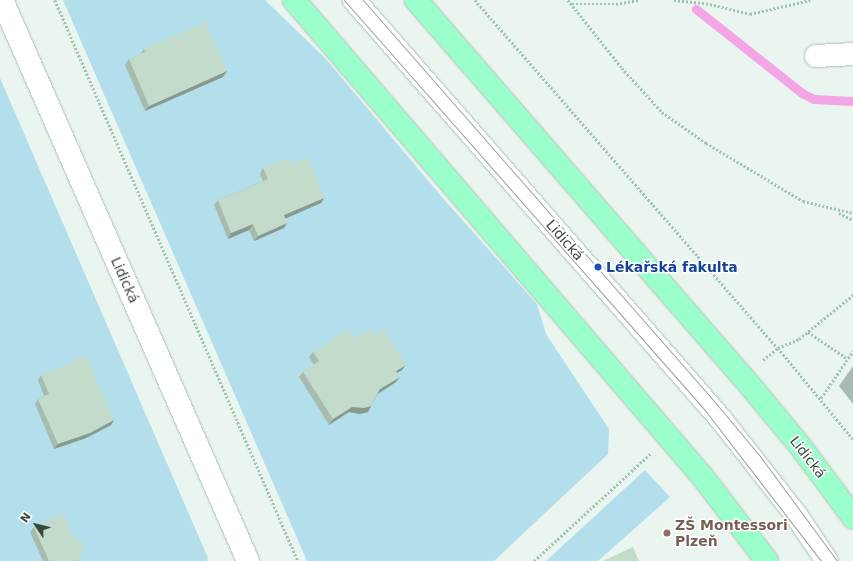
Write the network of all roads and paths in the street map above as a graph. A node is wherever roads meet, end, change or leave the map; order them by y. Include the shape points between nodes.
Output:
1 (2, 0) edge
2 (55, 0) edge
3 (294, 0) edge
4 (354, 0) edge
5 (416, 0) edge
6 (474, 0) edge
7 (568, 0) edge
8 (639, 0) edge
9 (674, 0) edge
10 (810, 0) edge
11 (571, 4) junction
12 (853, 54) edge
13 (816, 56) dead end
14 (837, 211) junction
15 (853, 213) edge
16 (853, 220) edge
17 (853, 295) edge
18 (808, 332) junction
19 (778, 348) junction
20 (853, 351) edge
21 (848, 359) junction
22 (821, 398) junction
23 (669, 438) junction
24 (853, 439) edge
25 (853, 517) edge
26 (248, 561) edge
27 (298, 561) edge
28 (534, 561) edge
29 (767, 561) edge
30 (827, 561) edge

1 - 26 street, Lidická
2 - 27 path
3 - 23 main road via 439,166
4 - 30 street, Lidická via 720,418 796,515
5 - 25 main road, Lidická via 755,391
6 - 19 path
7 - 11 path
8 - 11 path via 616,4
9 - 10 path via 710,4 750,14
11 - 14 path via 622,68 662,112 706,143 803,201
12 - 13 street
14 - 15 path
14 - 16 path
17 - 18 path
18 - 19 path via 799,340
18 - 21 path
19 - 22 path
20 - 21 path
21 - 22 path
22 - 24 path
23 - 28 path via 638,463
23 - 29 main road via 702,476

